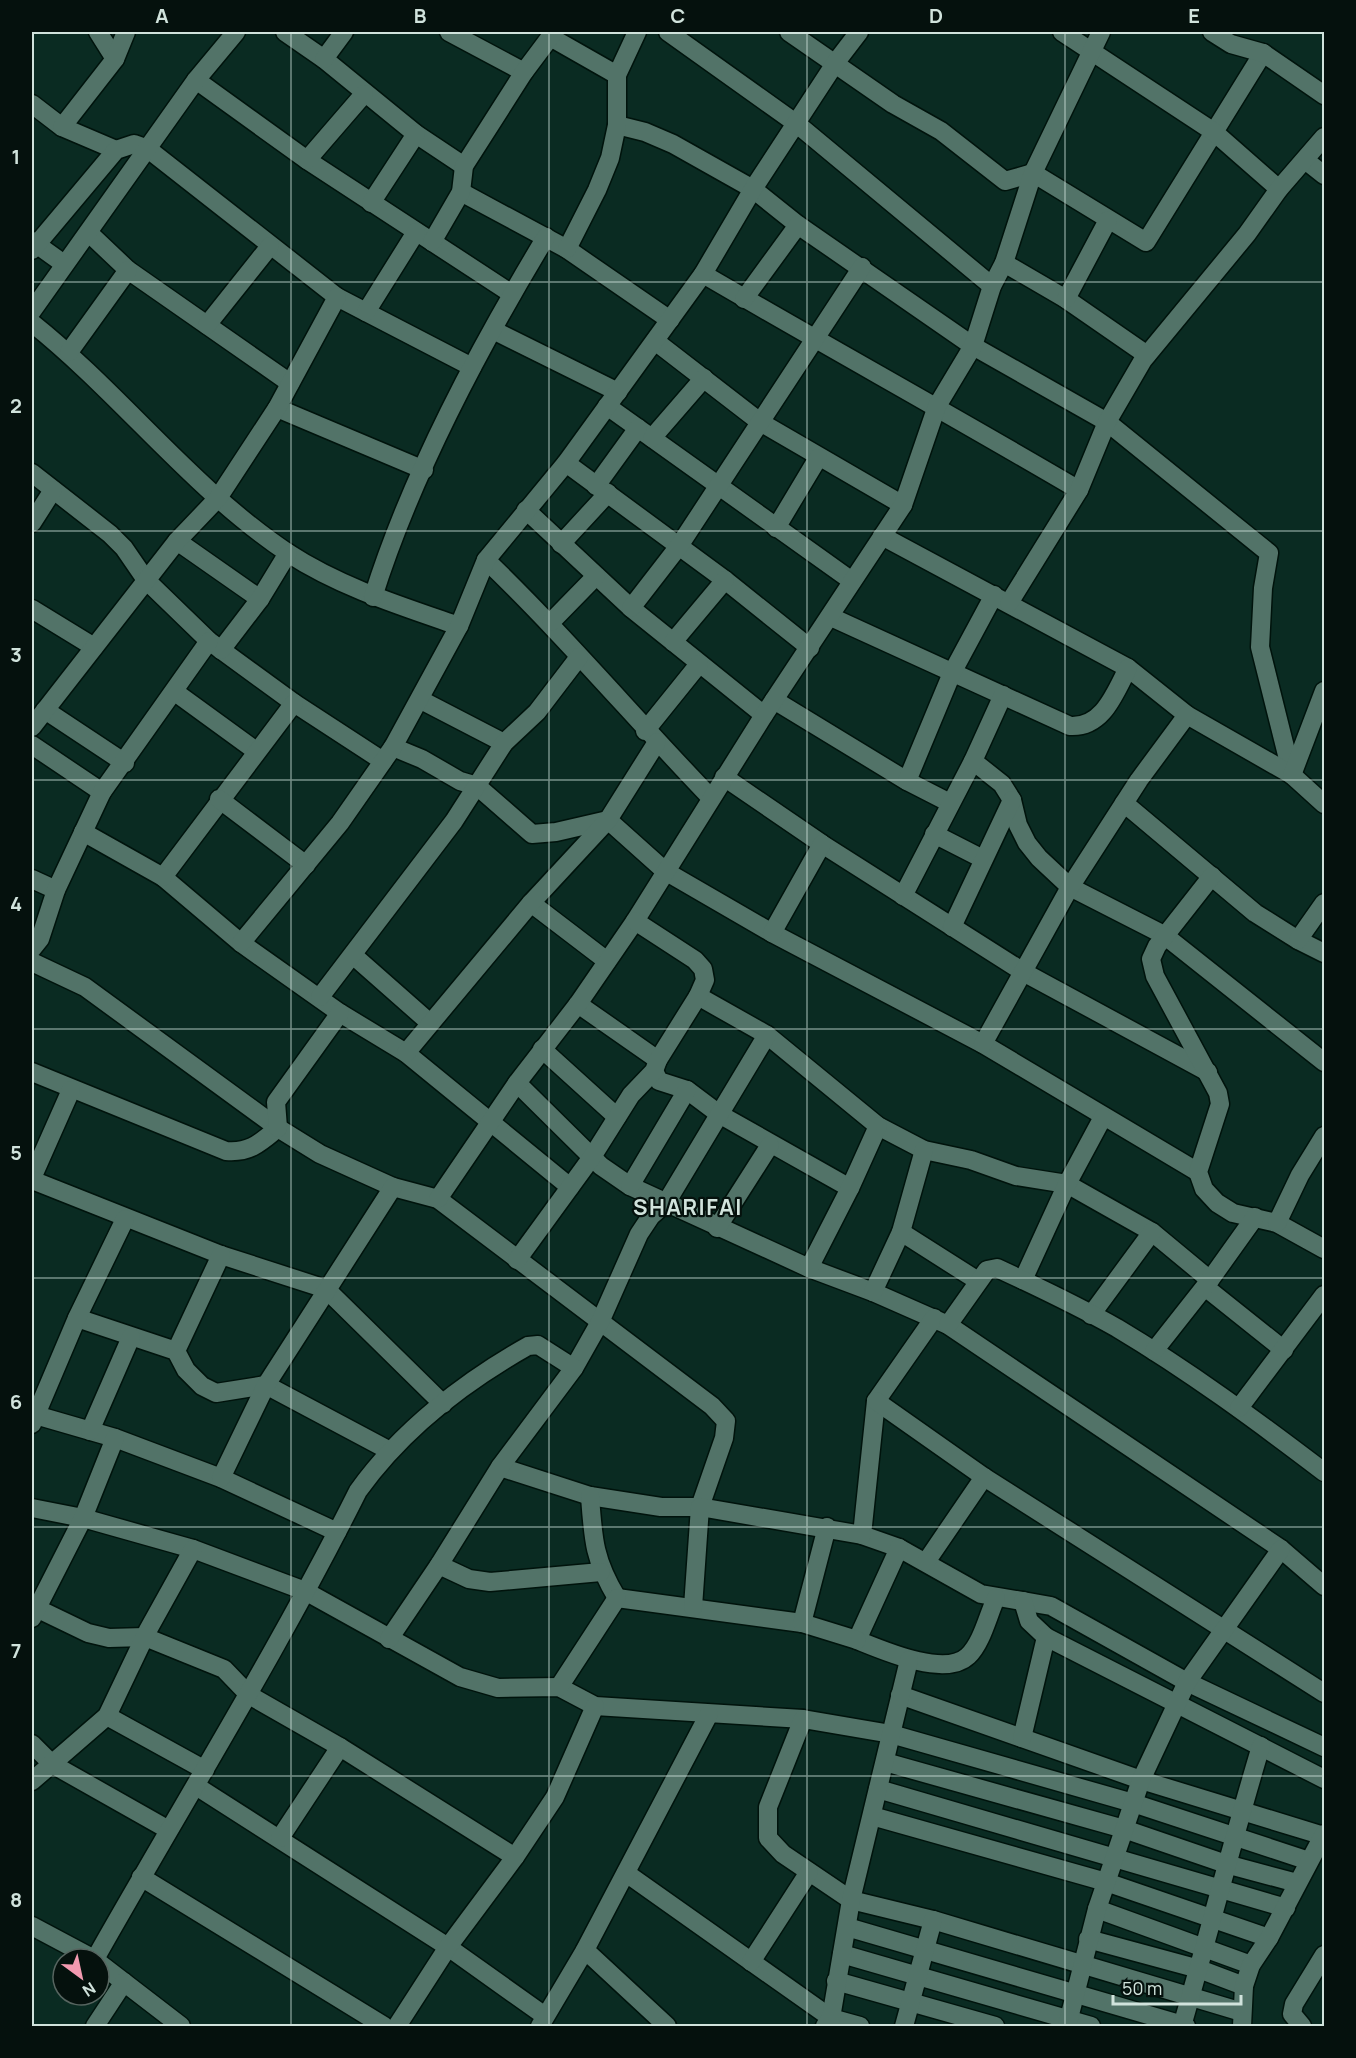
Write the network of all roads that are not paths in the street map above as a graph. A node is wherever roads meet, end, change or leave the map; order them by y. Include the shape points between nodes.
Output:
1 (98, 32) edge
2 (126, 32) edge
3 (236, 32) edge
4 (285, 32) edge
5 (344, 32) edge
6 (449, 32) edge
7 (637, 32) edge
8 (668, 32) edge
9 (789, 32) edge
10 (859, 32) edge
11 (1062, 32) edge
12 (1101, 32) edge
13 (1212, 32) edge
14 (553, 35) edge
15 (1091, 51) junction
16 (1263, 53) junction
17 (115, 59) junction
18 (324, 59) junction
19 (836, 62) junction
20 (524, 72) junction
21 (617, 75) junction
22 (196, 80) junction
23 (364, 94) junction
24 (1324, 95) edge
25 (32, 104) edge
26 (797, 124) junction
27 (616, 125) junction
28 (62, 128) junction
29 (1214, 132) junction
30 (416, 134) junction
31 (1324, 137) edge
32 (148, 149) junction
33 (116, 150) junction
34 (307, 160) junction
35 (1305, 160) junction
36 (464, 166) junction
37 (1033, 173) junction
38 (1324, 176) edge
39 (753, 189) junction
40 (1279, 189) junction
41 (461, 192) junction
42 (371, 203) junction
43 (1108, 220) junction
44 (798, 225) junction
45 (416, 232) junction
46 (89, 233) junction
47 (546, 237) junction
48 (432, 242) junction
49 (33, 245) edge
50 (270, 246) junction
51 (567, 249) junction
52 (1004, 263) junction
53 (64, 264) junction
54 (862, 267) junction
55 (128, 270) junction
56 (703, 274) junction
57 (992, 286) junction
58 (512, 294) junction
59 (337, 297) junction
60 (744, 299) junction
61 (1066, 299) junction
62 (32, 311) edge
63 (366, 312) junction
64 (670, 320) junction
65 (32, 322) edge
66 (207, 326) junction
67 (493, 330) junction
68 (814, 339) junction
69 (655, 341) junction
70 (973, 346) junction
71 (69, 352) junction
72 (1148, 355) junction
73 (472, 367) junction
74 (704, 378) junction
75 (290, 383) junction
76 (613, 399) junction
77 (937, 406) junction
78 (277, 408) junction
79 (760, 422) junction
80 (1107, 422) junction
81 (645, 433) junction
82 (818, 458) junction
83 (566, 463) junction
84 (424, 470) junction
85 (32, 473) edge
86 (716, 486) junction
87 (53, 490) junction
88 (602, 490) junction
89 (1079, 490) junction
90 (218, 498) junction
91 (903, 505) junction
92 (526, 510) junction
93 (32, 523) edge
94 (776, 528) junction
95 (882, 536) junction
96 (177, 541) junction
97 (561, 544) junction
98 (679, 546) junction
99 (288, 553) junction
100 (486, 560) junction
101 (596, 576) junction
102 (146, 580) junction
103 (725, 580) junction
104 (852, 581) junction
105 (374, 597) junction
106 (260, 599) junction
107 (1001, 599) junction
108 (631, 608) junction
109 (32, 609) edge
110 (831, 617) junction
111 (551, 622) junction
112 (459, 626) junction
113 (673, 642) junction
114 (215, 646) junction
115 (94, 647) junction
116 (810, 648) junction
117 (579, 657) junction
118 (699, 664) junction
119 (1128, 668) junction
120 (952, 674) junction
121 (1324, 691) edge
122 (176, 692) junction
123 (1003, 695) junction
124 (421, 700) junction
125 (294, 703) junction
126 (769, 707) junction
127 (45, 710) junction
128 (1187, 715) junction
129 (32, 726) edge
130 (651, 737) junction
131 (504, 743) junction
132 (32, 745) edge
133 (256, 751) junction
134 (388, 754) junction
135 (973, 761) junction
136 (125, 763) junction
137 (1292, 775) junction
138 (724, 777) junction
139 (907, 781) junction
140 (477, 786) junction
141 (102, 792) junction
142 (711, 798) junction
143 (219, 799) junction
144 (1012, 800) junction
145 (950, 803) junction
146 (1124, 803) junction
147 (1324, 804) edge
148 (608, 820) junction
149 (82, 832) junction
150 (934, 834) junction
151 (822, 844) junction
152 (983, 859) junction
153 (306, 866) junction
154 (665, 871) junction
155 (163, 876) junction
156 (1212, 876) junction
157 (32, 879) edge
158 (1070, 887) junction
159 (56, 890) junction
160 (903, 896) junction
161 (531, 903) junction
162 (1324, 903) edge
163 (635, 921) junction
164 (952, 927) junction
165 (772, 933) junction
166 (1164, 935) junction
167 (1298, 940) junction
168 (241, 943) junction
169 (32, 950) edge
170 (1324, 953) edge
171 (354, 956) junction
172 (607, 961) junction
173 (32, 962) edge
174 (1025, 973) junction
175 (699, 996) junction
176 (320, 997) junction
177 (578, 1004) junction
178 (340, 1013) junction
179 (430, 1023) junction
180 (767, 1035) junction
181 (983, 1044) junction
182 (542, 1049) junction
183 (406, 1053) junction
184 (1324, 1062) edge
185 (656, 1066) junction
186 (32, 1072) edge
187 (1208, 1072) junction
188 (517, 1083) junction
189 (71, 1090) junction
190 (687, 1090) junction
191 (719, 1114) junction
192 (617, 1117) junction
193 (1103, 1117) junction
194 (491, 1122) junction
195 (878, 1126) junction
196 (278, 1128) junction
197 (1324, 1136) edge
198 (770, 1145) junction
199 (924, 1150) junction
200 (592, 1157) junction
201 (1198, 1172) junction
202 (32, 1179) edge
203 (1067, 1184) junction
204 (630, 1186) junction
205 (393, 1187) junction
206 (570, 1187) junction
207 (850, 1188) junction
208 (438, 1199) junction
209 (666, 1203) junction
210 (1256, 1217) junction
211 (125, 1219) junction
212 (1277, 1223) junction
213 (717, 1228) junction
214 (902, 1232) junction
215 (1152, 1232) junction
216 (1324, 1250) edge
217 (221, 1255) junction
218 (518, 1260) junction
219 (809, 1268) junction
220 (1023, 1280) junction
221 (978, 1281) junction
222 (1208, 1284) junction
223 (326, 1289) junction
224 (873, 1292) junction
225 (1324, 1295) edge
226 (1091, 1315) junction
227 (77, 1318) junction
228 (600, 1322) junction
229 (941, 1322) junction
230 (131, 1337) junction
231 (1284, 1350) junction
232 (176, 1351) junction
233 (1154, 1351) junction
234 (574, 1368) junction
235 (266, 1385) junction
236 (876, 1401) junction
237 (443, 1404) junction
238 (1239, 1408) junction
239 (33, 1418) edge
240 (90, 1431) junction
241 (115, 1438) junction
242 (390, 1451) junction
243 (500, 1467) junction
244 (1324, 1472) edge
245 (984, 1477) junction
246 (221, 1478) junction
247 (590, 1496) junction
248 (700, 1507) junction
249 (32, 1508) edge
250 (83, 1518) junction
251 (827, 1527) junction
252 (337, 1532) junction
253 (862, 1534) junction
254 (899, 1548) junction
255 (193, 1549) junction
256 (1281, 1549) junction
257 (926, 1562) junction
258 (439, 1565) junction
259 (601, 1572) junction
260 (1324, 1586) edge
261 (305, 1591) junction
262 (617, 1598) junction
263 (996, 1598) junction
264 (1023, 1601) junction
265 (693, 1607) junction
266 (33, 1611) edge
267 (802, 1623) junction
268 (1226, 1630) junction
269 (145, 1637) junction
270 (1046, 1637) junction
271 (389, 1639) junction
272 (857, 1640) junction
273 (909, 1660) junction
274 (1187, 1682) junction
275 (559, 1687) junction
276 (1324, 1693) edge
277 (249, 1695) junction
278 (900, 1695) junction
279 (1175, 1704) junction
280 (595, 1706) junction
281 (710, 1714) junction
282 (107, 1716) junction
283 (803, 1719) junction
284 (891, 1734) junction
285 (1022, 1738) junction
286 (1323, 1741) edge
287 (32, 1744) edge
288 (1261, 1746) junction
289 (340, 1747) junction
290 (885, 1762) junction
291 (51, 1764) junction
292 (200, 1778) junction
293 (1324, 1779) edge
294 (1141, 1780) junction
295 (32, 1781) edge
296 (878, 1789) junction
297 (1133, 1803) junction
298 (1242, 1809) junction
299 (872, 1816) junction
300 (167, 1829) junction
301 (1124, 1829) junction
302 (1234, 1835) junction
303 (1324, 1835) edge
304 (280, 1838) junction
305 (515, 1857) junction
306 (1115, 1857) junction
307 (1309, 1861) junction
308 (1226, 1864) junction
309 (809, 1872) junction
310 (626, 1873) junction
311 (141, 1877) junction
312 (1106, 1882) junction
313 (1298, 1883) junction
314 (1219, 1890) junction
315 (851, 1900) junction
316 (1286, 1908) junction
317 (1097, 1909) junction
318 (1212, 1918) junction
319 (933, 1920) junction
320 (32, 1926) edge
321 (847, 1927) junction
322 (1269, 1938) junction
323 (1088, 1939) junction
324 (71, 1947) edge
325 (101, 1947) edge
326 (448, 1947) junction
327 (925, 1949) junction
328 (1205, 1949) junction
329 (585, 1950) junction
330 (842, 1953) junction
331 (1324, 1955) edge
332 (752, 1962) junction
333 (1082, 1965) junction
334 (1251, 1965) junction
335 (1199, 1969) junction
336 (111, 1972) edge
337 (919, 1976) junction
338 (124, 1982) junction
339 (836, 1982) junction
340 (1244, 1986) junction
341 (1076, 1992) junction
342 (1191, 1998) junction
343 (909, 2002) junction
344 (1242, 2019) edge
345 (542, 2021) edge
346 (828, 2022) edge
347 (1067, 2023) edge
348 (95, 2026) edge
349 (182, 2026) edge
350 (384, 2026) edge
351 (397, 2026) edge
352 (667, 2026) edge
353 (860, 2026) edge
354 (904, 2026) edge
355 (995, 2026) edge
356 (1091, 2026) edge
357 (1184, 2026) edge
358 (1302, 2026) edge

1 - 17 street
2 - 17 street
3 - 22 street
4 - 18 street
5 - 18 street
6 - 20 street
7 - 21 street
8 - 26 street
9 - 19 street
10 - 19 street
11 - 15 street
12 - 15 street
13 - 16 street via 1231,44
14 - 20 street
14 - 21 street
15 - 29 street
15 - 37 street
16 - 24 street
16 - 29 street
17 - 28 street
18 - 23 street
19 - 26 street
19 - 37 street via 893,104 941,131 1005,181
20 - 36 street
21 - 27 street
22 - 32 street
22 - 34 street
23 - 30 street
23 - 34 street
25 - 28 street
26 - 39 street
26 - 57 street
27 - 39 street via 673,144
27 - 51 street via 597,189
28 - 33 street
29 - 40 street
29 - 43 street via 1146,242
30 - 36 street
30 - 42 street
31 - 35 street
32 - 33 street via 134,144
32 - 46 street
32 - 50 street
33 - 49 street
34 - 42 street
35 - 38 street
35 - 40 street
36 - 41 street
37 - 43 street
37 - 52 street
39 - 44 street
39 - 56 street
40 - 72 street
41 - 47 street
41 - 48 street
42 - 45 street
43 - 61 street
44 - 54 street
44 - 60 street
45 - 48 street
45 - 63 street
46 - 53 street
46 - 55 street
47 - 51 street
47 - 58 street
48 - 58 street
49 - 53 street
50 - 59 street
50 - 66 street
51 - 64 street
52 - 57 street
52 - 61 street
53 - 62 street
54 - 68 street
54 - 70 street
55 - 66 street
55 - 71 street
56 - 60 street
56 - 64 street
57 - 70 street
58 - 67 street
59 - 63 street
59 - 75 street
60 - 68 street
61 - 72 street
63 - 73 street
64 - 69 street
65 - 71 street
66 - 75 street
67 - 73 street
67 - 76 street
68 - 77 street
68 - 79 street
69 - 74 street
69 - 76 street
70 - 77 street
70 - 80 street
71 - 90 street
72 - 80 street
73 - 84 street
74 - 79 street
74 - 81 street
75 - 78 street
76 - 81 street
76 - 83 street
77 - 89 street
77 - 91 street
78 - 84 street
78 - 90 street
79 - 82 street
79 - 86 street
80 - 89 street
80 - 137 street via 1269,553 1260,647
81 - 86 street
81 - 88 street
82 - 91 street
82 - 94 street
83 - 88 street
83 - 92 street
84 - 105 street via 388,549
85 - 87 street
86 - 94 street
86 - 98 street
87 - 93 street
87 - 102 street via 110,534
88 - 97 street
88 - 98 street
89 - 107 street
90 - 96 street
90 - 99 street
91 - 95 street
92 - 97 street
92 - 100 street
94 - 104 street
95 - 104 street
95 - 107 street
96 - 102 street
96 - 106 street
97 - 101 street
98 - 103 street
98 - 108 street
99 - 105 street
99 - 106 street
100 - 111 street
100 - 112 street
101 - 108 street
101 - 111 street
102 - 114 street
102 - 115 street
103 - 113 street
103 - 116 street
104 - 110 street
105 - 112 street
106 - 114 street
107 - 119 street
107 - 120 street
108 - 113 street
109 - 115 street
110 - 116 street
110 - 120 street
111 - 117 street
112 - 124 street
113 - 118 street
114 - 122 street
114 - 125 street
115 - 127 street
116 - 126 street
117 - 130 street
117 - 131 street via 537,712
118 - 126 street
118 - 130 street
119 - 123 street via 1095,721 1082,727 1070,726
119 - 128 street
120 - 123 street
120 - 139 street
121 - 137 street
122 - 133 street
122 - 136 street
123 - 135 street
124 - 131 street
124 - 134 street
125 - 133 street
125 - 134 street
126 - 138 street
126 - 139 street
127 - 129 street
127 - 136 street
128 - 137 street
128 - 146 street
130 - 142 street
130 - 148 street
131 - 140 street
132 - 141 street
133 - 143 street
134 - 140 street via 422,759 460,781
134 - 153 street
135 - 144 street via 1002,784
135 - 145 street
136 - 141 street
137 - 147 street
138 - 142 street
138 - 151 street
139 - 145 street
140 - 148 street via 532,834
140 - 171 street
141 - 149 street
142 - 154 street
143 - 153 street
143 - 155 street
144 - 152 street
144 - 158 street via 1018,825 1028,843
145 - 150 street
146 - 156 street
146 - 158 street
148 - 154 street
148 - 161 street
149 - 155 street
149 - 159 street
150 - 152 street
150 - 160 street
151 - 160 street
151 - 165 street
152 - 164 street
153 - 168 street
154 - 163 street
154 - 165 street
155 - 168 street
156 - 166 street
156 - 167 street via 1255,913
157 - 159 street
158 - 166 street
158 - 174 street
159 - 169 street via 40,939
160 - 164 street
161 - 172 street
161 - 179 street
162 - 167 street
163 - 172 street
163 - 175 street via 703,969 705,980
164 - 174 street
165 - 181 street
166 - 184 street
166 - 187 street via 1152,959 1155,976
167 - 170 street
168 - 176 street
171 - 176 street
171 - 179 street
172 - 177 street
173 - 196 street via 86,987
174 - 181 street
174 - 187 street
175 - 180 street
175 - 185 street
176 - 178 street
177 - 182 street
177 - 185 street
178 - 183 street
178 - 196 street via 276,1102
179 - 183 street
180 - 191 street
180 - 195 street
181 - 193 street
182 - 188 street
182 - 192 street
183 - 194 street
185 - 190 street via 659,1081
185 - 192 street
186 - 189 street
187 - 201 street via 1220,1104
188 - 194 street
188 - 200 street
189 - 196 street via 225,1151 252,1149
189 - 202 street
190 - 191 street
190 - 204 street
191 - 198 street
191 - 209 street
192 - 200 street
193 - 201 street
193 - 203 street
194 - 206 street
194 - 208 street
195 - 199 street
195 - 207 street
196 - 205 street via 320,1154
197 - 212 street
198 - 207 street
198 - 213 street
199 - 203 street via 971,1160 1016,1176
199 - 214 street
200 - 204 street
200 - 206 street
201 - 210 street via 1204,1189 1217,1203 1233,1213
202 - 211 street
203 - 215 street
203 - 220 street
204 - 209 street
205 - 208 street
205 - 223 street
206 - 218 street
207 - 219 street
208 - 218 street
209 - 213 street
209 - 228 street via 639,1234
210 - 212 street
210 - 222 street
211 - 217 street
211 - 227 street
212 - 216 street
213 - 219 street
214 - 221 street
214 - 224 street
215 - 222 street
215 - 226 street
217 - 223 street
217 - 232 street
218 - 228 street
219 - 224 street
220 - 221 street via 998,1268 987,1270
220 - 226 street
221 - 229 street
222 - 231 street
222 - 233 street
223 - 235 street
223 - 237 street
224 - 229 street
225 - 231 street
226 - 233 street
227 - 230 street
227 - 239 street
228 - 234 street
228 - 248 street via 712,1406 726,1421 724,1438
229 - 236 street
229 - 256 street
230 - 232 street
230 - 240 street
231 - 238 street
232 - 235 street via 186,1370 216,1393
233 - 238 street
234 - 237 street via 537,1345 528,1346
234 - 243 street
235 - 242 street
235 - 246 street
236 - 245 street
236 - 253 street
237 - 242 street
238 - 244 street
239 - 240 street
240 - 241 street
241 - 246 street
241 - 250 street
242 - 252 street via 358,1491
243 - 247 street
243 - 258 street
245 - 257 street
245 - 268 street
246 - 252 street
247 - 248 street via 661,1507
247 - 259 street via 593,1542
248 - 251 street
248 - 265 street
249 - 250 street
250 - 255 street
250 - 266 street
251 - 253 street
251 - 267 street
252 - 261 street
253 - 254 street
254 - 257 street
254 - 272 street
255 - 261 street
255 - 269 street
256 - 260 street
256 - 268 street
257 - 263 street via 981,1594
258 - 259 street via 469,1579 490,1582
258 - 271 street
259 - 262 street
261 - 271 street
261 - 277 street
262 - 265 street
262 - 275 street
263 - 264 street
263 - 273 street via 969,1656 952,1664
264 - 270 street via 1029,1622
264 - 274 street via 1059,1610
265 - 267 street
266 - 269 street via 109,1638
267 - 272 street
268 - 274 street
268 - 276 street
269 - 277 street via 224,1669
269 - 282 street
270 - 279 street
270 - 285 street
271 - 275 street via 460,1677 498,1688
272 - 273 street
273 - 278 street
274 - 279 street
274 - 286 street
275 - 280 street
277 - 289 street
277 - 292 street
278 - 284 street
278 - 285 street
279 - 288 street
279 - 294 street
280 - 281 street
280 - 305 street via 555,1797
281 - 283 street
281 - 310 street
282 - 291 street
282 - 292 street
283 - 284 street
283 - 309 street via 768,1807 767,1819 768,1838
284 - 290 street
284 - 297 street
285 - 294 street
287 - 291 street
288 - 293 street
288 - 298 street
289 - 304 street
289 - 305 street
290 - 296 street
290 - 301 street
291 - 295 street
291 - 300 street
292 - 300 street
292 - 304 street
294 - 297 street
294 - 298 street
296 - 299 street
296 - 306 street
297 - 301 street
297 - 302 street
298 - 302 street
298 - 303 street
299 - 312 street
299 - 315 street
300 - 311 street
301 - 306 street
301 - 308 street
302 - 307 street
302 - 308 street
303 - 307 street
304 - 326 street
305 - 326 street
306 - 312 street
306 - 314 street
307 - 313 street
308 - 313 street
308 - 314 street
309 - 315 street
309 - 332 street
310 - 329 street
310 - 332 street
311 - 325 street
311 - 350 street
312 - 317 street
312 - 318 street
313 - 316 street
314 - 316 street
314 - 318 street
315 - 319 street
315 - 321 street
316 - 322 street
317 - 323 street
317 - 328 street
318 - 322 street
318 - 328 street
319 - 327 street
319 - 333 street
320 - 324 street
321 - 327 street
321 - 330 street
322 - 334 street
323 - 333 street
323 - 335 street
326 - 345 street
326 - 351 street
327 - 337 street
327 - 341 street
328 - 334 street
328 - 335 street
329 - 345 street
329 - 352 street
330 - 337 street
330 - 339 street
331 - 358 street via 1294,2004 1292,2014
332 - 346 street
333 - 341 street
333 - 342 street
334 - 340 street
335 - 340 street
335 - 342 street
336 - 338 street
337 - 343 street
337 - 347 street
338 - 348 street
338 - 349 street
339 - 343 street
339 - 346 street
340 - 344 street
341 - 347 street
341 - 357 street
342 - 344 street
342 - 357 street
343 - 354 street
343 - 355 street
346 - 353 street
347 - 356 street

